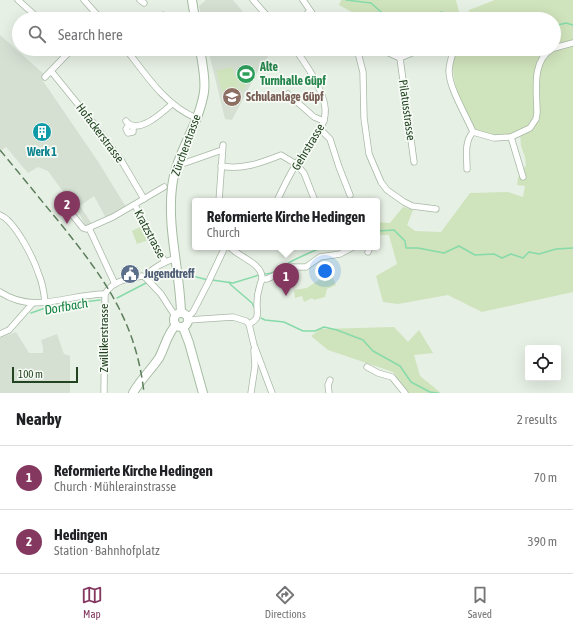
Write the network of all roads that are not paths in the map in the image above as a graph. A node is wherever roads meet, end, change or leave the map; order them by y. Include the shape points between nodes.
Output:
1 (18, 0) edge
2 (84, 0) edge
3 (192, 0) edge
4 (253, 0) edge
5 (303, 0) edge
6 (310, 11) edge
7 (31, 12) edge
8 (95, 12) edge
9 (194, 12) edge
10 (264, 12) edge
11 (573, 43) edge
12 (561, 46) edge
13 (63, 56) edge
14 (132, 56) edge
15 (199, 56) edge
16 (300, 56) edge
17 (359, 56) edge
18 (396, 56) edge
19 (405, 56) edge
20 (452, 56) edge
21 (544, 56) edge
22 (400, 58) junction
23 (51, 71) junction
24 (45, 77) dead end
25 (288, 94) dead end
26 (172, 104) junction
27 (196, 118) junction
28 (324, 121) junction
29 (130, 124) dead end
30 (320, 129) junction
31 (473, 132) junction
32 (511, 137) junction
33 (179, 161) junction
34 (414, 162) dead end
35 (296, 164) junction
36 (221, 166) junction
37 (467, 168) dead end
38 (523, 178) dead end
39 (164, 187) dead end
40 (350, 195) dead end
41 (219, 198) edge
42 (279, 198) edge
43 (314, 198) edge
44 (144, 199) junction
45 (135, 205) junction
46 (436, 209) dead end
47 (70, 212) dead end
48 (0, 215) edge
49 (89, 228) junction
50 (224, 250) edge
51 (232, 250) edge
52 (347, 250) edge
53 (175, 259) junction
54 (165, 262) junction
55 (145, 277) junction
56 (262, 279) junction
57 (115, 284) junction
58 (0, 292) edge
59 (104, 294) junction
60 (45, 302) junction
61 (32, 304) junction
62 (182, 320) junction
63 (249, 324) junction
64 (0, 334) edge
65 (254, 345) junction
66 (367, 368) dead end
67 (330, 380) dead end
68 (104, 393) edge
69 (133, 393) edge
70 (203, 393) edge
71 (252, 393) edge
72 (272, 393) edge
73 (329, 393) edge
74 (405, 393) edge

1 - 7 street
2 - 8 street
3 - 9 main road
4 - 10 street
5 - 6 street
11 - 12 street
13 - 23 street
14 - 26 street
15 - 27 main road, Zürcherstrasse via 204,89
16 - 28 street, Gehrstrasse via 323,98
17 - 46 street via 363,72 364,118 368,148 381,182 387,190 412,206
18 - 22 street
19 - 22 street
20 - 31 street via 450,78
21 - 32 street via 538,66 536,119 530,128
22 - 34 street, Pilatusstrasse
23 - 24 street
23 - 44 street, Hofackerstrasse via 121,160
25 - 28 street via 314,117
26 - 27 street
26 - 29 street via 152,120
27 - 33 main road, Zürcherstrasse
28 - 30 street, Gehrstrasse
30 - 35 street, Gehrstrasse
30 - 40 street via 330,139
31 - 32 street via 494,138
31 - 37 street via 467,144
32 - 38 street
33 - 36 street via 185,163 221,147
33 - 53 main road, Zürcherstrasse via 171,199
35 - 36 street via 280,155 238,168
35 - 42 street, Gehrstrasse
35 - 43 street via 304,173
36 - 41 street
39 - 44 street
44 - 45 street
45 - 49 street
45 - 54 street, Kratzstrasse
47 - 49 street via 83,228
48 - 60 street via 12,224 36,267
49 - 57 street
50 - 62 street via 193,312
51 - 56 street via 253,263
52 - 56 street via 340,254 320,257 306,267 291,267
53 - 54 street, Zwillikerstrasse
53 - 62 main road, Zürcherstrasse
54 - 55 street, Zwillikerstrasse
55 - 57 street, Zwillikerstrasse
55 - 62 street
56 - 63 street via 257,295 258,315 256,320
57 - 59 street, Zwillikerstrasse
58 - 61 street via 10,298
59 - 60 street
59 - 68 street, Zwillikerstrasse
60 - 61 street
61 - 64 street via 9,330
62 - 63 street via 233,317
62 - 69 main road via 171,331 158,358
62 - 70 main road, Zürcherstrasse
63 - 65 street
65 - 71 street
65 - 72 street
66 - 74 street via 392,377
67 - 73 street

